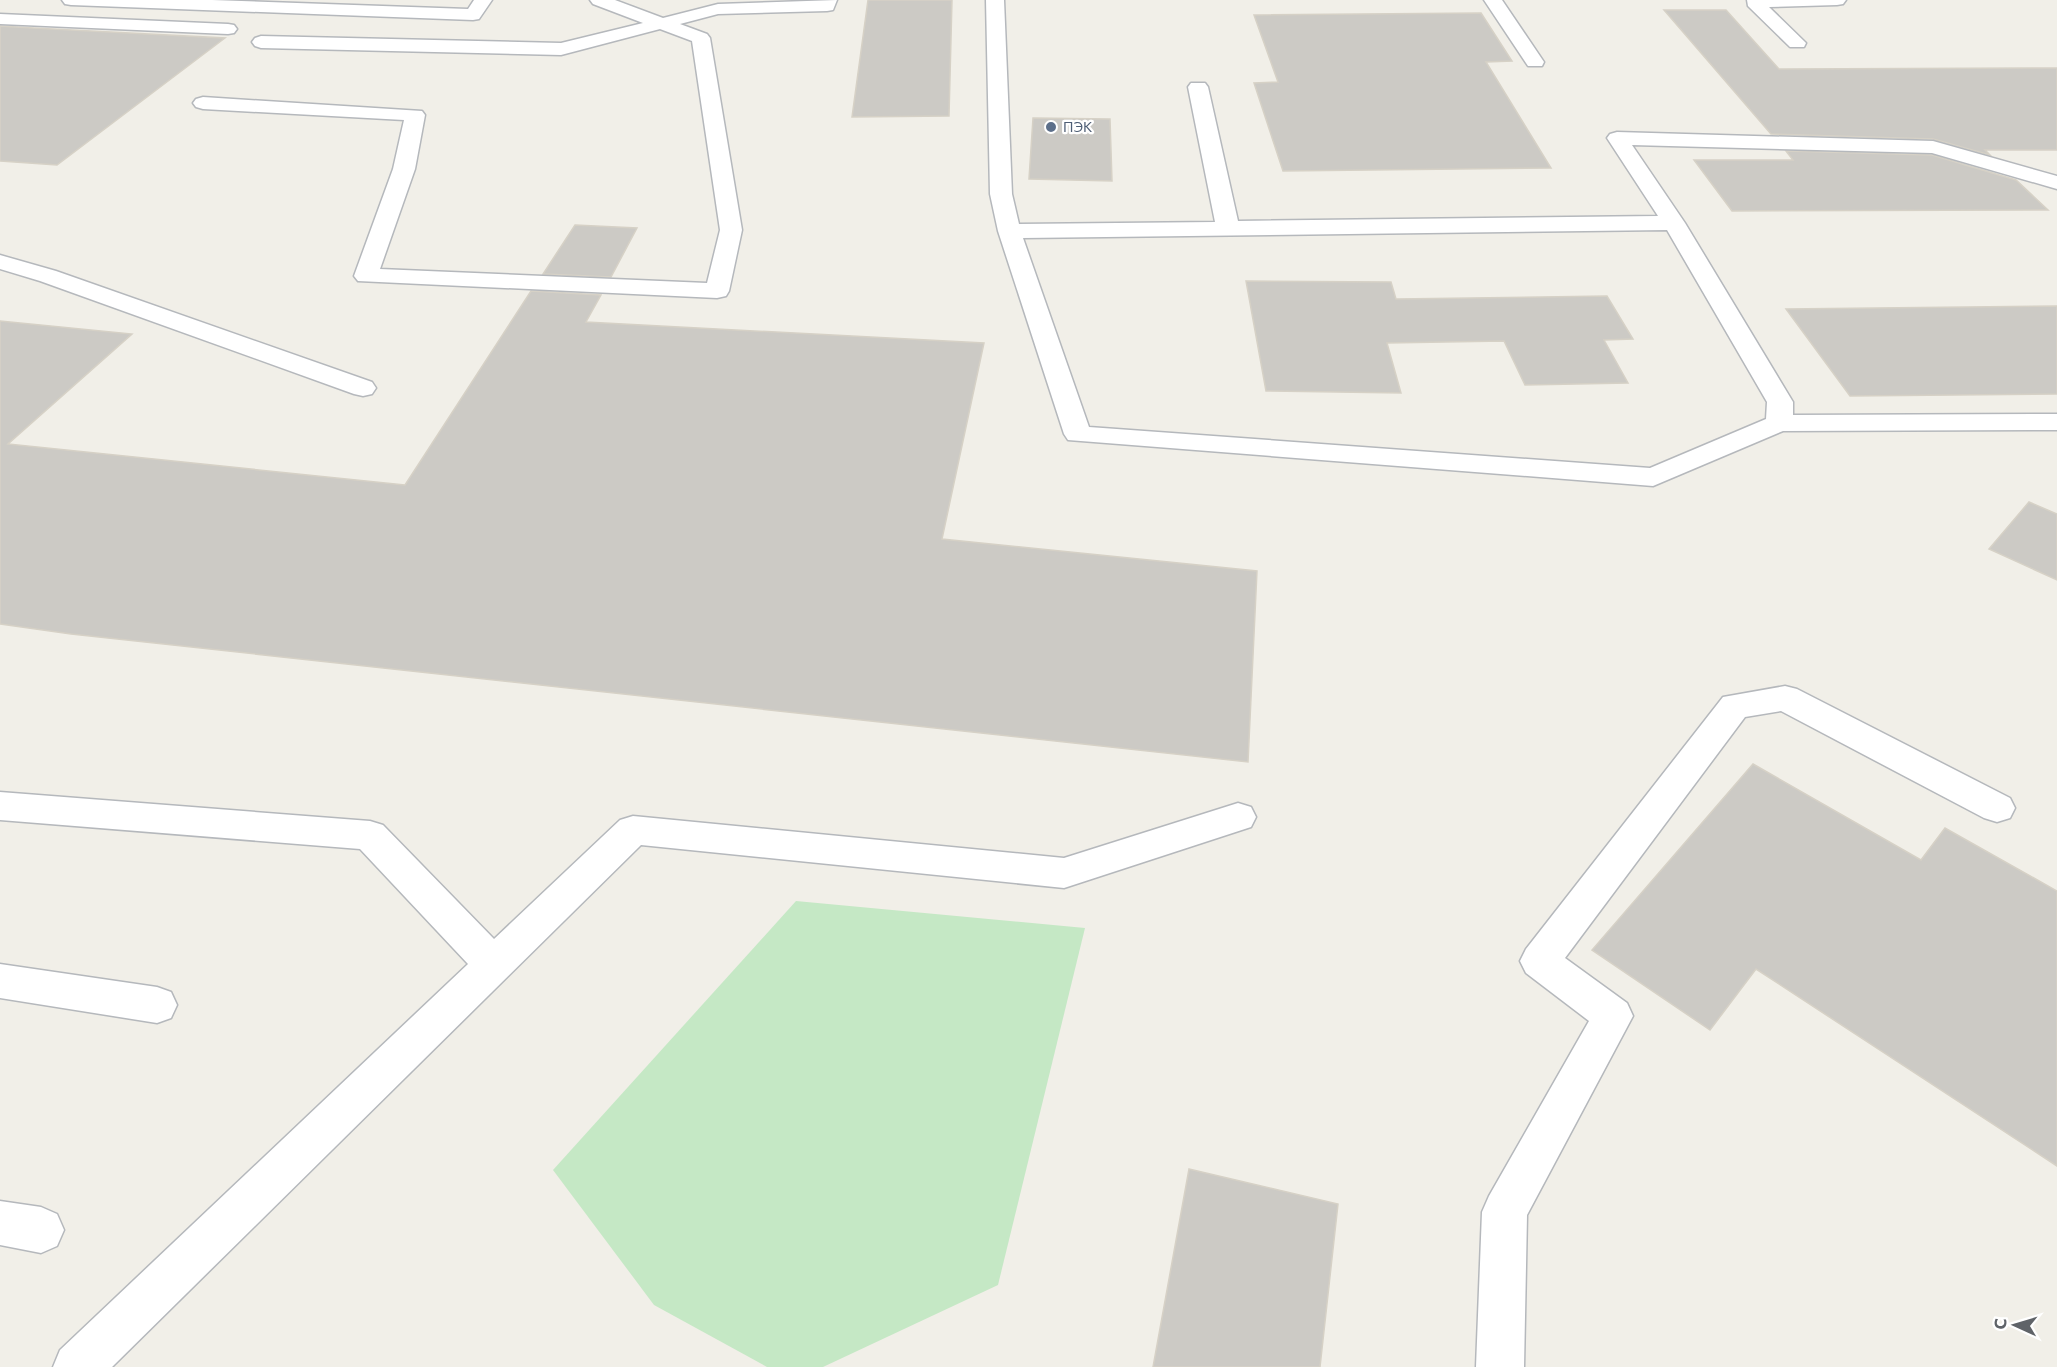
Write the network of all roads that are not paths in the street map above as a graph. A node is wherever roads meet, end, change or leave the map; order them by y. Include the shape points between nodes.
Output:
1 (71, 0) edge
2 (483, 0) edge
3 (599, 0) edge
4 (828, 0) edge
5 (996, 0) edge
6 (1492, 0) edge
7 (1837, 0) edge
8 (0, 19) edge
9 (659, 22) junction
10 (228, 29) dead end
11 (261, 42) dead end
12 (1797, 43) dead end
13 (1535, 62) dead end
14 (1198, 87) dead end
15 (203, 103) dead end
16 (2057, 183) edge
17 (1674, 223) junction
18 (1228, 228) junction
19 (1009, 231) junction
20 (0, 262) edge
21 (363, 388) dead end
22 (2057, 422) edge
23 (1779, 423) junction
24 (0, 806) edge
25 (1996, 808) dead end
26 (1238, 817) dead end
27 (494, 965) junction
28 (0, 981) edge
29 (157, 1005) dead end
30 (77, 1367) edge
31 (1500, 1367) edge

1 - 2 lane via 473,15
3 - 9 lane
4 - 9 lane via 826,6 718,9
5 - 19 lane via 1000,194
6 - 13 lane
7 - 12 lane via 1754,2
8 - 10 lane
9 - 11 lane via 561,49
9 - 15 lane via 701,38 731,230 717,291 366,276 404,169 415,115
14 - 18 lane
16 - 17 lane via 1933,147 1617,138
17 - 18 lane
17 - 23 lane via 1780,402
18 - 19 lane
19 - 23 lane via 1078,434 1653,477
20 - 21 lane
22 - 23 lane
24 - 27 lane via 370,835
25 - 31 lane via 1785,698 1735,706 1540,961 1613,1016 1505,1212
26 - 27 lane via 1064,873 633,830
27 - 30 lane
28 - 29 lane

